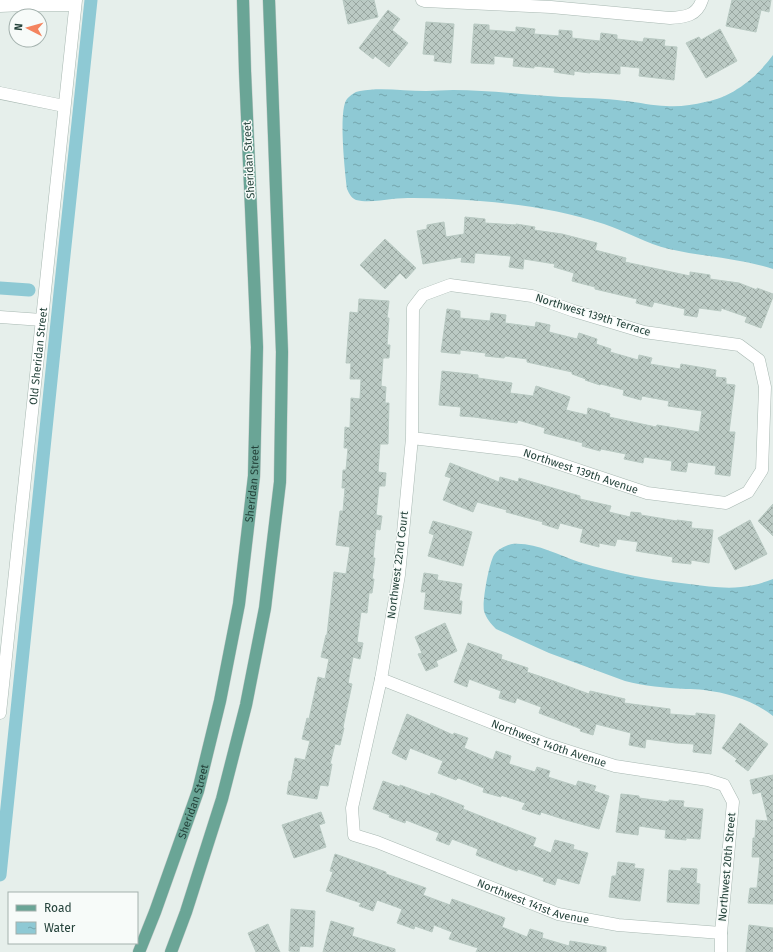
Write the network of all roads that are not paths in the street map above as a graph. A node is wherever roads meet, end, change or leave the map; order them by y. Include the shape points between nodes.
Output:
1 (243, 0) edge
2 (269, 0) edge
3 (422, 0) edge
4 (76, 2) edge
5 (551, 3) edge
6 (701, 4) edge
7 (0, 6) edge
8 (0, 93) edge
9 (64, 106) junction
10 (423, 295) joint
11 (0, 317) edge
12 (42, 320) junction
13 (412, 438) junction
14 (748, 492) joint
15 (4, 628) edge
16 (381, 679) junction
17 (0, 713) edge
18 (724, 785) joint
19 (354, 835) joint
20 (721, 933) junction
21 (140, 952) edge
22 (171, 952) edge
23 (721, 952) edge

1 - 21 main road, Sheridan Street via 257,347 254,476 239,604 220,701 198,791
2 - 22 main road via 282,352 280,482 265,608 246,705 222,799
3 - 5 street
4 - 7 street
4 - 9 street, Old Sheridan Street
5 - 6 street via 670,18 687,16
8 - 9 street
9 - 12 street, Old Sheridan Street
10 - 13 street, Northwest 22nd Court via 413,308
10 - 14 street, Northwest 139th Terrace via 450,285 532,296 644,332 738,345 758,360 765,388 762,470
11 - 12 street
12 - 15 street, Old Sheridan Street
13 - 14 street, Northwest 139th Avenue via 521,451 647,493 726,503
13 - 16 street, Northwest 22nd Court via 399,575
15 - 17 street, Old Sheridan Street
16 - 18 street, Northwest 140th Avenue via 546,744 615,766 708,780
16 - 19 street, Northwest 22nd Court via 352,808
18 - 20 street, Northwest 20th Street via 733,802
19 - 20 street, Northwest 141st Avenue via 558,914 618,925
20 - 23 street, Northwest 20th Street

